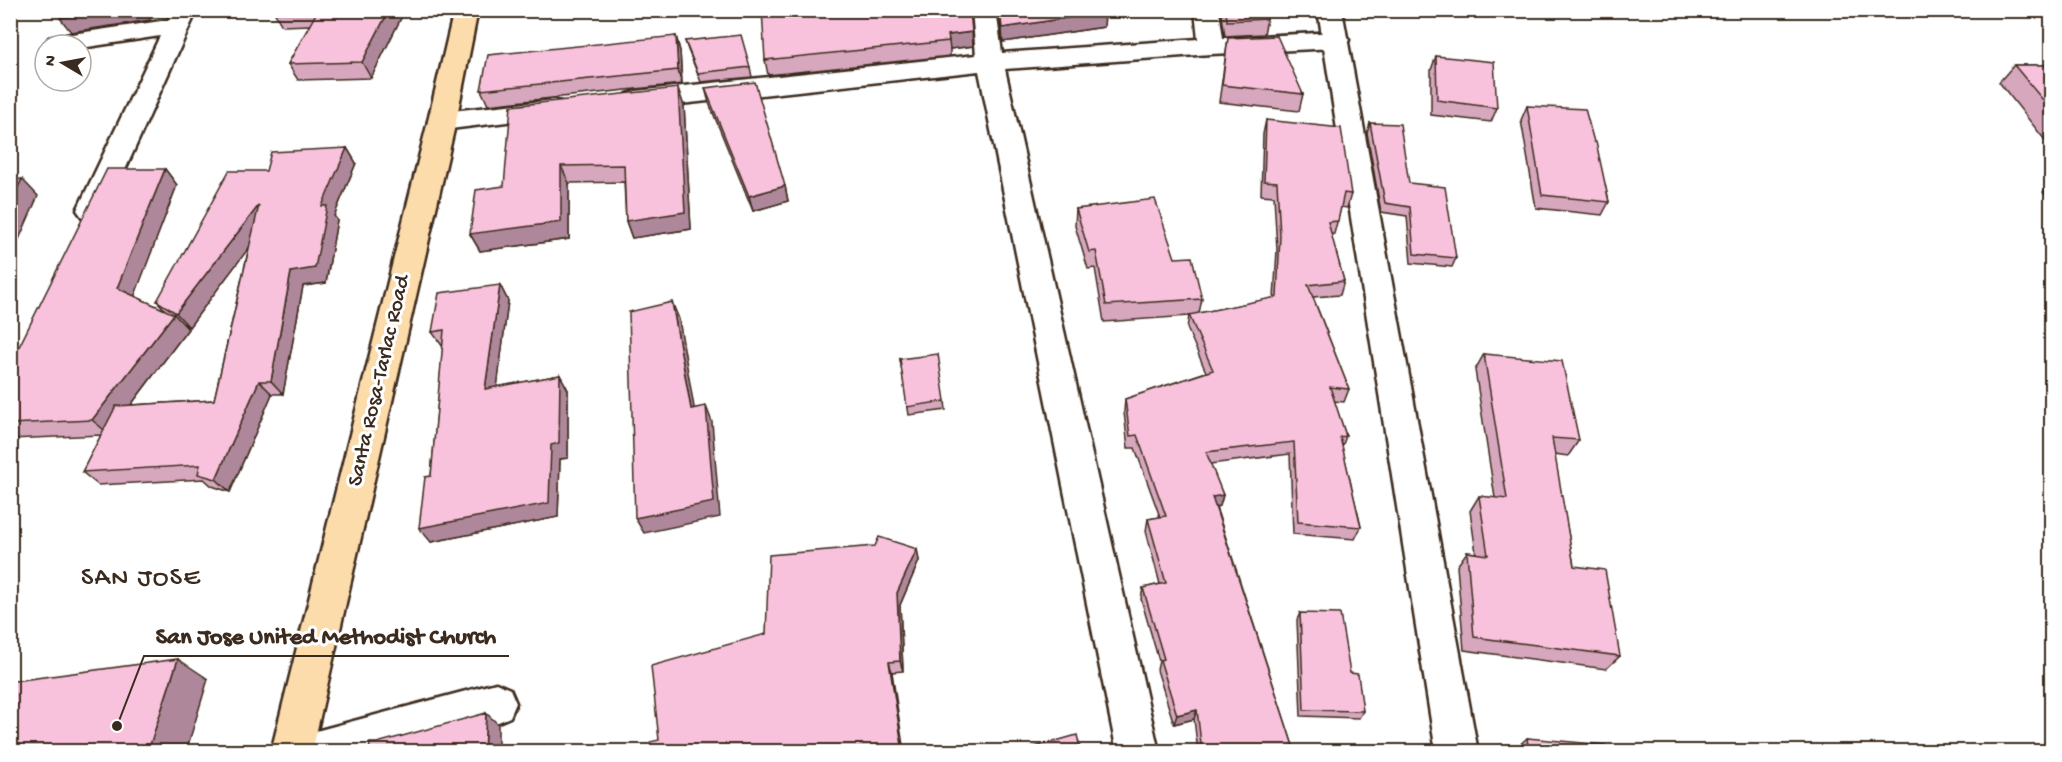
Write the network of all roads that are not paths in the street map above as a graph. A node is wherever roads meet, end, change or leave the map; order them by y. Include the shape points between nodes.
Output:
1 (466, 10) edge
2 (984, 10) edge
3 (1207, 10) edge
4 (182, 18) edge
5 (1333, 25) edge
6 (93, 37) edge
7 (1212, 46) junction
8 (990, 62) junction
9 (609, 103) edge
10 (573, 107) edge
11 (442, 121) junction
12 (81, 233) edge
13 (496, 703) dead end
14 (291, 752) edge
15 (316, 752) edge
16 (1138, 752) edge
17 (1457, 752) edge

1 - 11 highway, Santa Rosa-Tarlac Road
2 - 8 street
3 - 7 street
4 - 6 street
4 - 12 street
5 - 7 street
5 - 17 street
7 - 8 street
8 - 9 street
8 - 16 street
10 - 11 street
11 - 14 highway, Santa Rosa-Tarlac Road
13 - 15 street

